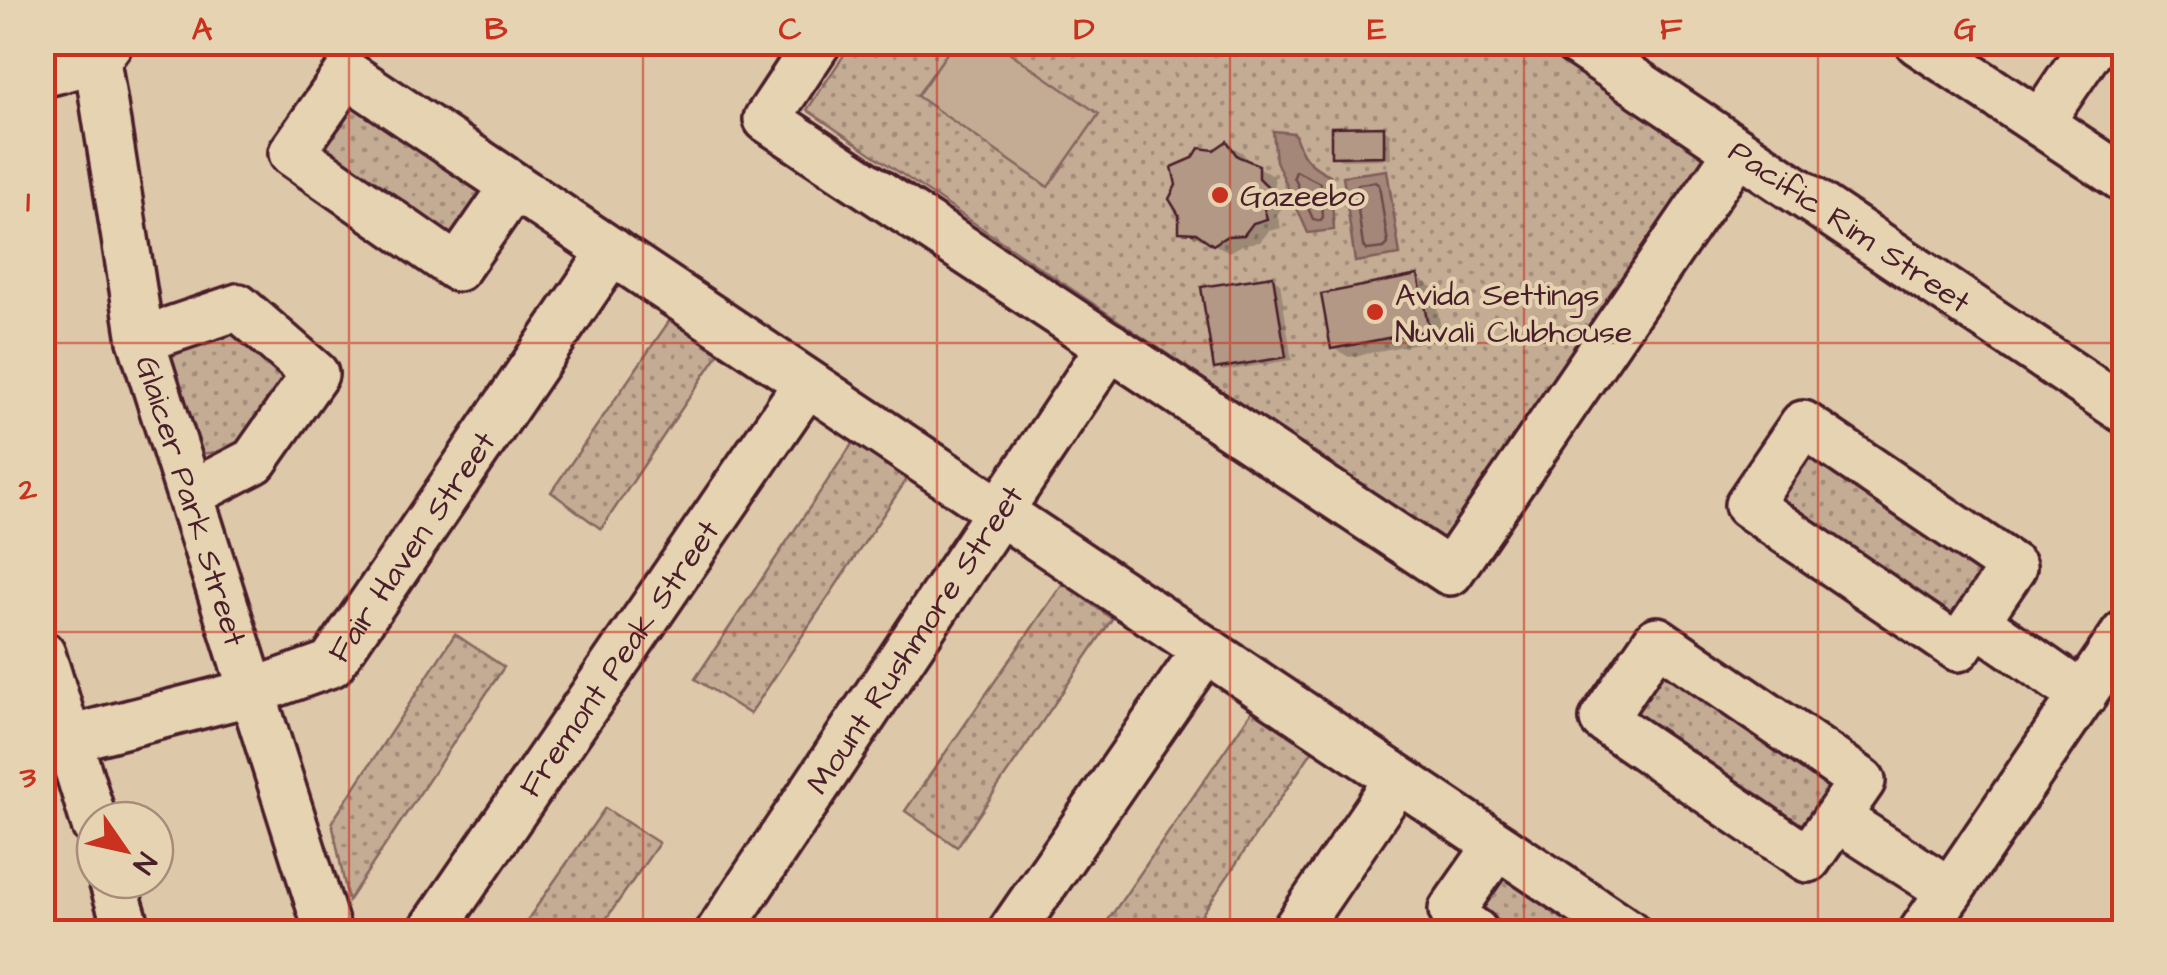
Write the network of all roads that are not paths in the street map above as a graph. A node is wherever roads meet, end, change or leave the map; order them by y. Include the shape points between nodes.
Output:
1 (818, 42) edge
2 (1576, 42) edge
3 (1918, 42) edge
4 (2095, 42) edge
5 (104, 51) edge
6 (42, 74) edge
7 (2040, 123) junction
8 (1737, 152) junction
9 (2124, 179) edge
10 (514, 186) junction
11 (612, 252) junction
12 (141, 340) junction
13 (1110, 346) junction
14 (807, 382) junction
15 (2124, 410) edge
16 (190, 494) junction
17 (1000, 512) junction
18 (1977, 622) junction
19 (2124, 634) edge
20 (1206, 650) junction
21 (42, 654) edge
22 (252, 692) junction
23 (2083, 696) junction
24 (68, 739) junction
25 (1398, 779) junction
26 (87, 800) edge
27 (1837, 818) junction
28 (1497, 846) junction
29 (1950, 891) junction
30 (118, 900) edge
31 (128, 932) edge
32 (328, 932) edge
33 (430, 932) edge
34 (719, 932) edge
35 (1011, 932) edge
36 (1294, 932) edge
37 (1475, 932) edge
38 (1627, 932) edge
39 (1922, 932) edge

1 - 13 street via 767,119
2 - 8 street, Pacific Rim Street
3 - 7 street
4 - 7 street
5 - 6 street
5 - 12 street, Glaicer Park Street
7 - 9 street
8 - 13 street via 1450,572
8 - 15 street, Pacific Rim Street
10 - 10 street via 347,74 292,154 457,268
10 - 11 street
11 - 14 street
11 - 22 street, Fair Haven Street via 331,664
12 - 16 street, Glaicer Park Street
12 - 16 street via 238,307 315,374 254,461
13 - 17 street, Mount Rushmore Street
14 - 17 street
14 - 33 street, Fremont Peak Street
16 - 22 street, Glaicer Park Street
17 - 20 street
17 - 34 street, Mount Rushmore Street
18 - 18 street via 2014,567 1803,424 1748,505 1958,648
18 - 23 street
19 - 23 street
20 - 25 street
20 - 35 street
21 - 24 street
22 - 24 street, Fair Haven Street
22 - 32 street, Glaicer Park Street
23 - 29 street
24 - 26 street
25 - 28 street
25 - 36 street
27 - 27 street via 1862,781 1657,640 1603,719 1808,859
27 - 29 street
28 - 37 street via 1452,910
28 - 38 street
29 - 39 street
30 - 31 street

